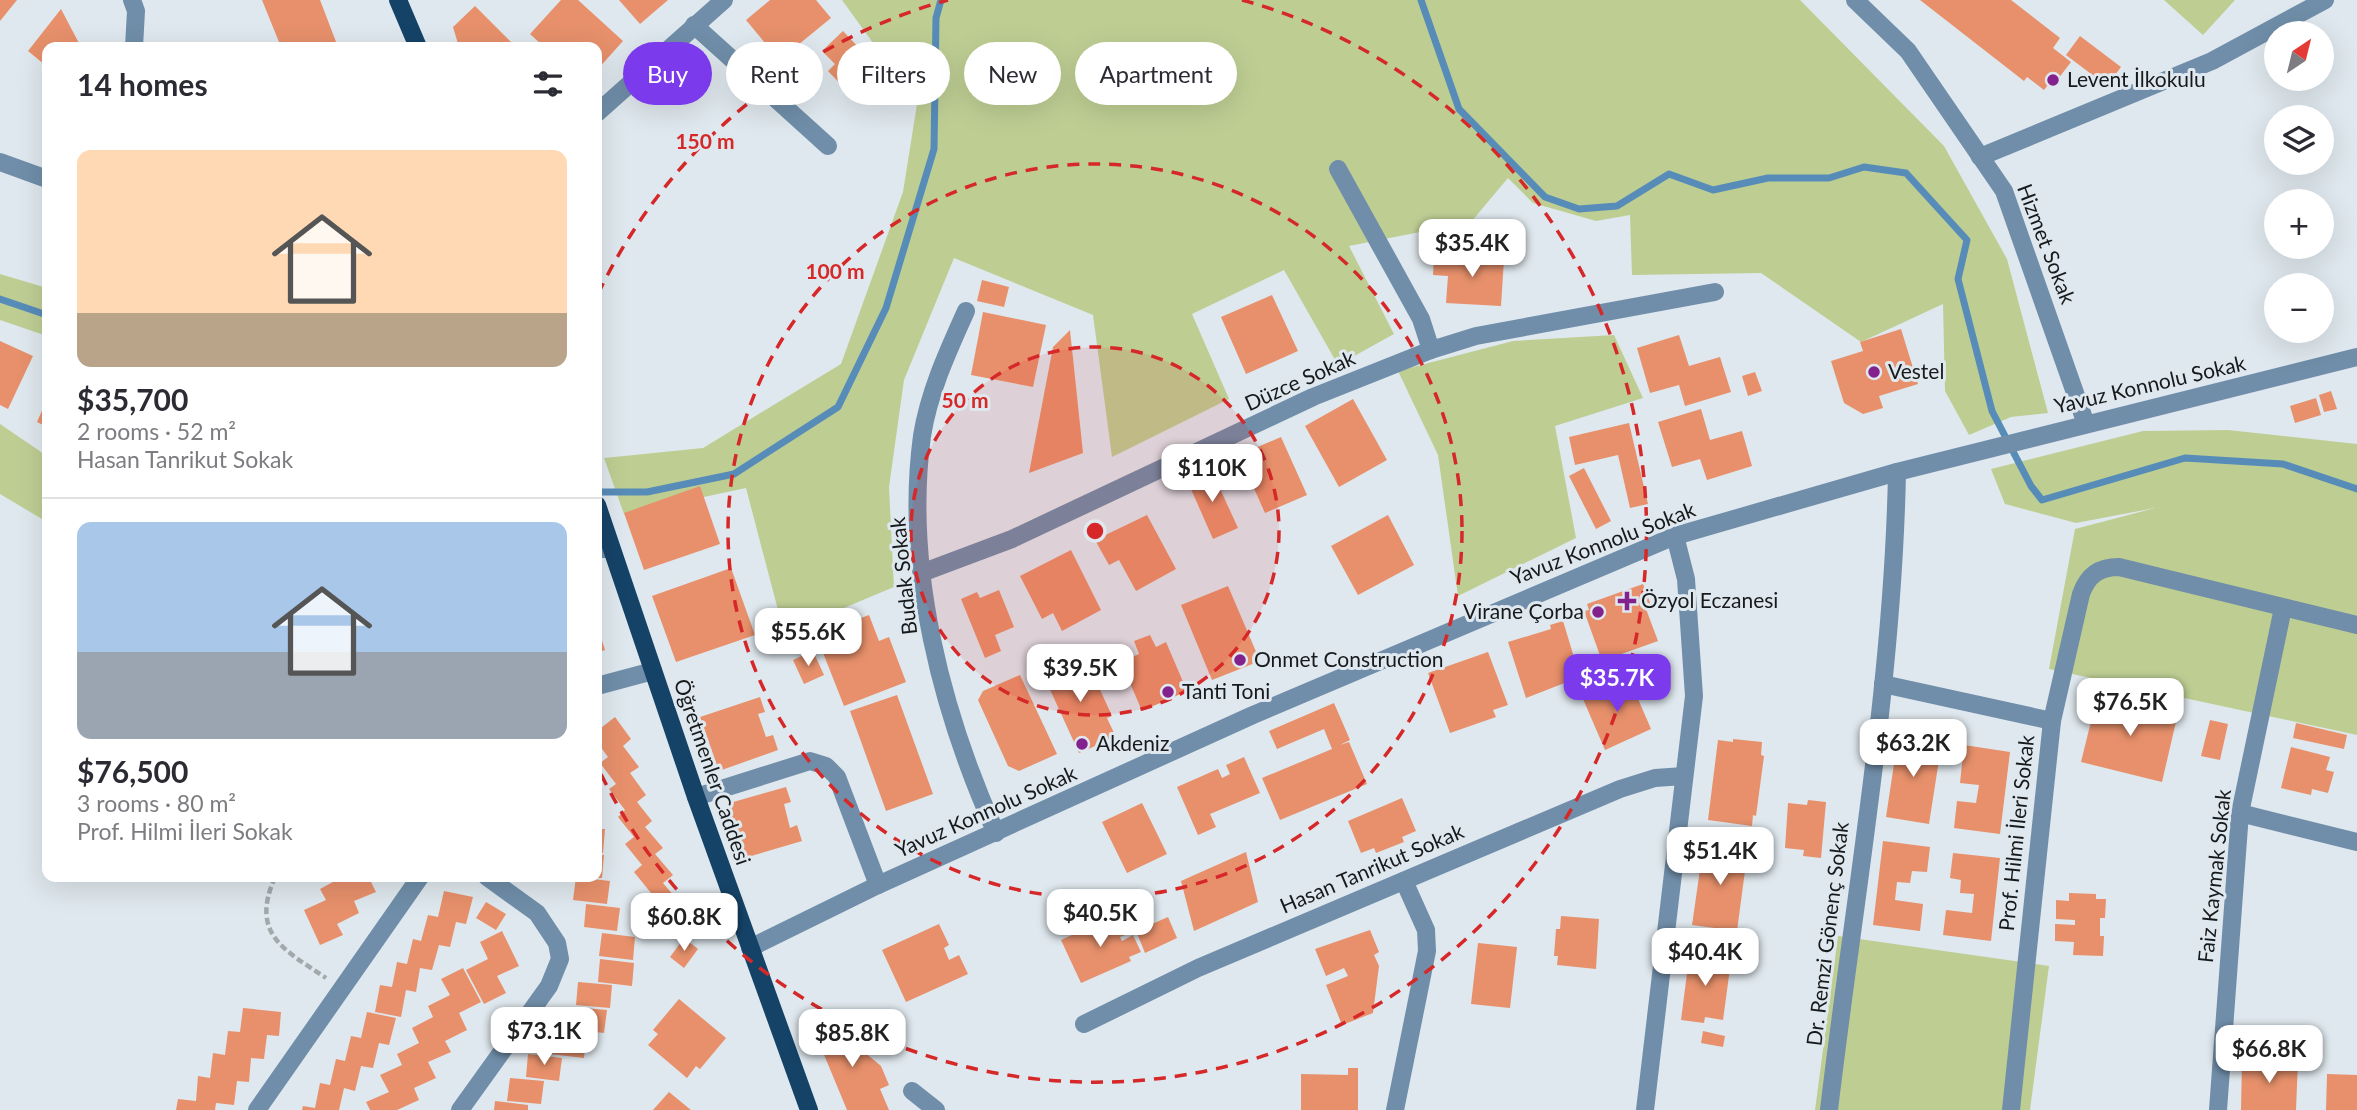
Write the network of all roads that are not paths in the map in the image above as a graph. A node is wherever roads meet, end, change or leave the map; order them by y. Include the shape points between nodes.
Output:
1 (132, 0) edge
2 (398, 0) edge
3 (724, 0) edge
4 (1855, 0) edge
5 (2325, 0) edge
6 (695, 25) junction
7 (134, 42) edge
8 (416, 42) edge
9 (602, 109) edge
10 (828, 146) dead end
11 (1980, 157) junction
12 (0, 162) edge
13 (1338, 170) dead end
14 (42, 177) edge
15 (1715, 292) dead end
16 (966, 311) dead end
17 (1431, 350) junction
18 (2357, 356) edge
19 (2086, 424) junction
20 (1897, 472) junction
21 (602, 523) edge
22 (1675, 536) junction
23 (603, 549) edge
24 (924, 572) junction
25 (2283, 608) junction
26 (2357, 625) edge
27 (653, 671) junction
28 (1883, 684) junction
29 (602, 685) edge
30 (2052, 721) junction
31 (1684, 776) junction
32 (695, 797) junction
33 (2240, 813) junction
34 (996, 833) junction
35 (2357, 842) edge
36 (1404, 881) junction
37 (416, 882) edge
38 (494, 882) edge
39 (878, 885) junction
40 (750, 947) junction
41 (1084, 1024) dead end
42 (912, 1091) dead end
43 (257, 1110) edge
44 (460, 1110) edge
45 (809, 1110) edge
46 (936, 1110) edge
47 (1395, 1110) edge
48 (1645, 1110) edge
49 (1829, 1110) edge
50 (2011, 1110) edge
51 (2218, 1110) edge

1 - 7 street
2 - 8 main road
3 - 6 street
4 - 11 street, Hizmet Sokak via 1908,51
5 - 11 street via 2212,61
6 - 9 street
6 - 10 street
11 - 19 street, Hizmet Sokak via 2012,208
12 - 14 street
13 - 17 street via 1421,319
15 - 17 street, Düzce Sokak via 1476,336
16 - 24 street, Budak Sokak via 941,365 922,435 919,496
17 - 24 street, Düzce Sokak via 1313,397 1024,533
18 - 19 street, Yavuz Konnolu Sokak
19 - 20 street, Yavuz Konnolu Sokak
20 - 22 street, Yavuz Konnolu Sokak
20 - 28 street, Dr. Remzi Gönenç Sokak via 1895,567
21 - 23 main road, Öğretmenler Caddesi
22 - 31 street via 1686,579 1693,662 1692,726
22 - 34 street, Yavuz Konnolu Sokak via 1253,715
23 - 27 main road, Öğretmenler Caddesi
24 - 34 street, Budak Sokak via 929,618 951,715
25 - 26 street
25 - 30 street, Prof. Hilmi İleri Sokak via 2119,567 2098,570 2081,594
25 - 33 street, Faiz Kaymak Sokak
27 - 29 street
27 - 32 main road, Öğretmenler Caddesi
28 - 30 street
28 - 49 street, Dr. Remzi Gönenç Sokak
30 - 50 street, Prof. Hilmi İleri Sokak
31 - 36 street, Hasan Tanrikut Sokak via 1655,778 1620,789
31 - 48 street
32 - 39 street via 810,761 826,766 837,777
32 - 40 main road, Öğretmenler Caddesi
33 - 35 street
33 - 51 street, Faiz Kaymak Sokak
34 - 39 street, Yavuz Konnolu Sokak
36 - 41 street, Hasan Tanrikut Sokak via 1198,968
36 - 47 street via 1426,930 1427,951
37 - 43 street
38 - 44 street via 537,913 557,943 560,959 549,986
39 - 40 street, Yavuz Konnolu Sokak
40 - 45 main road, Öğretmenler Caddesi
42 - 46 street

